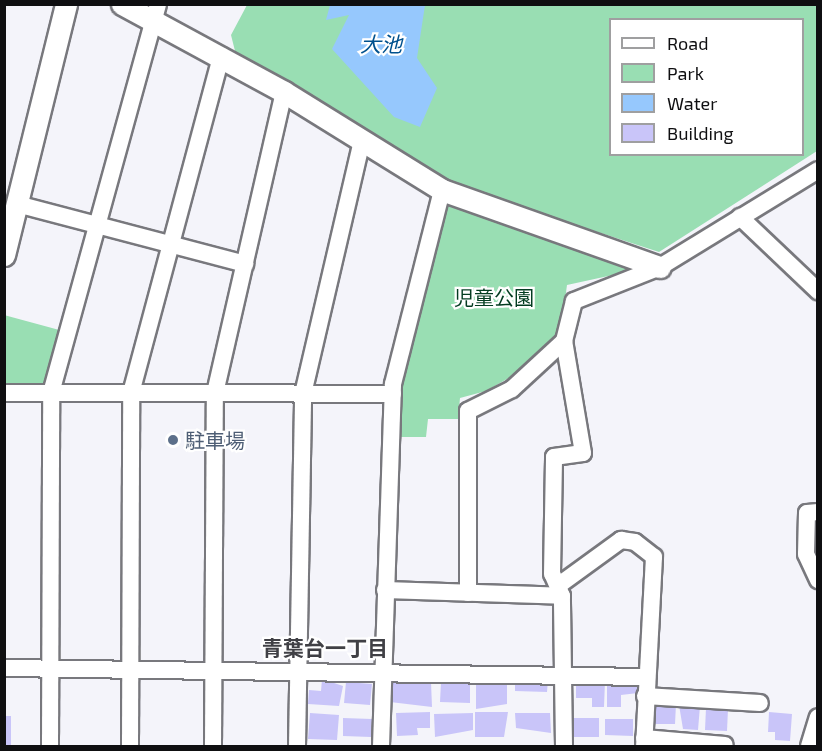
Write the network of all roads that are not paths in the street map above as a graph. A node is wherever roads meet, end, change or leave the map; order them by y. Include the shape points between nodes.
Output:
1 (66, 4) edge
2 (122, 4) edge
3 (156, 12) edge
4 (221, 56) junction
5 (284, 92) junction
6 (362, 140) junction
7 (818, 170) edge
8 (442, 190) junction
9 (11, 203) edge
10 (740, 217) junction
11 (98, 226) junction
12 (169, 245) junction
13 (4, 255) edge
14 (245, 264) junction
15 (660, 267) junction
16 (811, 276) edge
17 (818, 291) edge
18 (564, 341) junction
19 (4, 393) edge
20 (51, 393) junction
21 (131, 393) junction
22 (215, 393) junction
23 (303, 394) junction
24 (393, 394) junction
25 (818, 512) edge
26 (818, 580) edge
27 (385, 590) junction
28 (561, 590) junction
29 (468, 593) junction
30 (4, 668) edge
31 (50, 669) junction
32 (129, 670) junction
33 (214, 671) junction
34 (299, 672) junction
35 (382, 673) junction
36 (564, 676) junction
37 (645, 677) junction
38 (645, 696) junction
39 (760, 704) dead end
40 (818, 717) edge
41 (644, 742) edge
42 (725, 745) dead end
43 (50, 747) edge
44 (130, 747) edge
45 (213, 747) edge
46 (297, 747) edge
47 (381, 747) edge
48 (564, 747) edge
49 (809, 747) edge

1 - 9 street
2 - 3 street
3 - 4 street
3 - 11 street
4 - 5 street
4 - 12 street
5 - 6 street
5 - 14 street
6 - 8 street
6 - 23 street
7 - 10 street
8 - 15 street
8 - 24 street
9 - 11 street
9 - 13 street
10 - 15 street
10 - 16 street
11 - 12 street
11 - 20 street
12 - 14 street
12 - 21 street
14 - 22 street
15 - 18 street via 622,286 578,297
16 - 17 street
18 - 28 street via 583,453 554,457 552,574
18 - 29 street via 512,389 468,411
19 - 20 street
20 - 21 street
20 - 31 street
21 - 22 street
21 - 32 street
22 - 23 street
22 - 33 street
23 - 24 street
23 - 34 street
24 - 27 street
25 - 26 street via 807,513 806,554
27 - 29 street
27 - 35 street
28 - 29 street
28 - 36 street
28 - 37 street via 621,540 635,542 654,557
30 - 31 street
31 - 32 street
31 - 43 street
32 - 33 street
32 - 44 street
33 - 34 street
33 - 45 street
34 - 35 street
34 - 46 street
35 - 36 street
35 - 47 street
36 - 37 street
36 - 48 street
37 - 38 street
38 - 39 street
38 - 41 street
40 - 49 street
41 - 42 street

